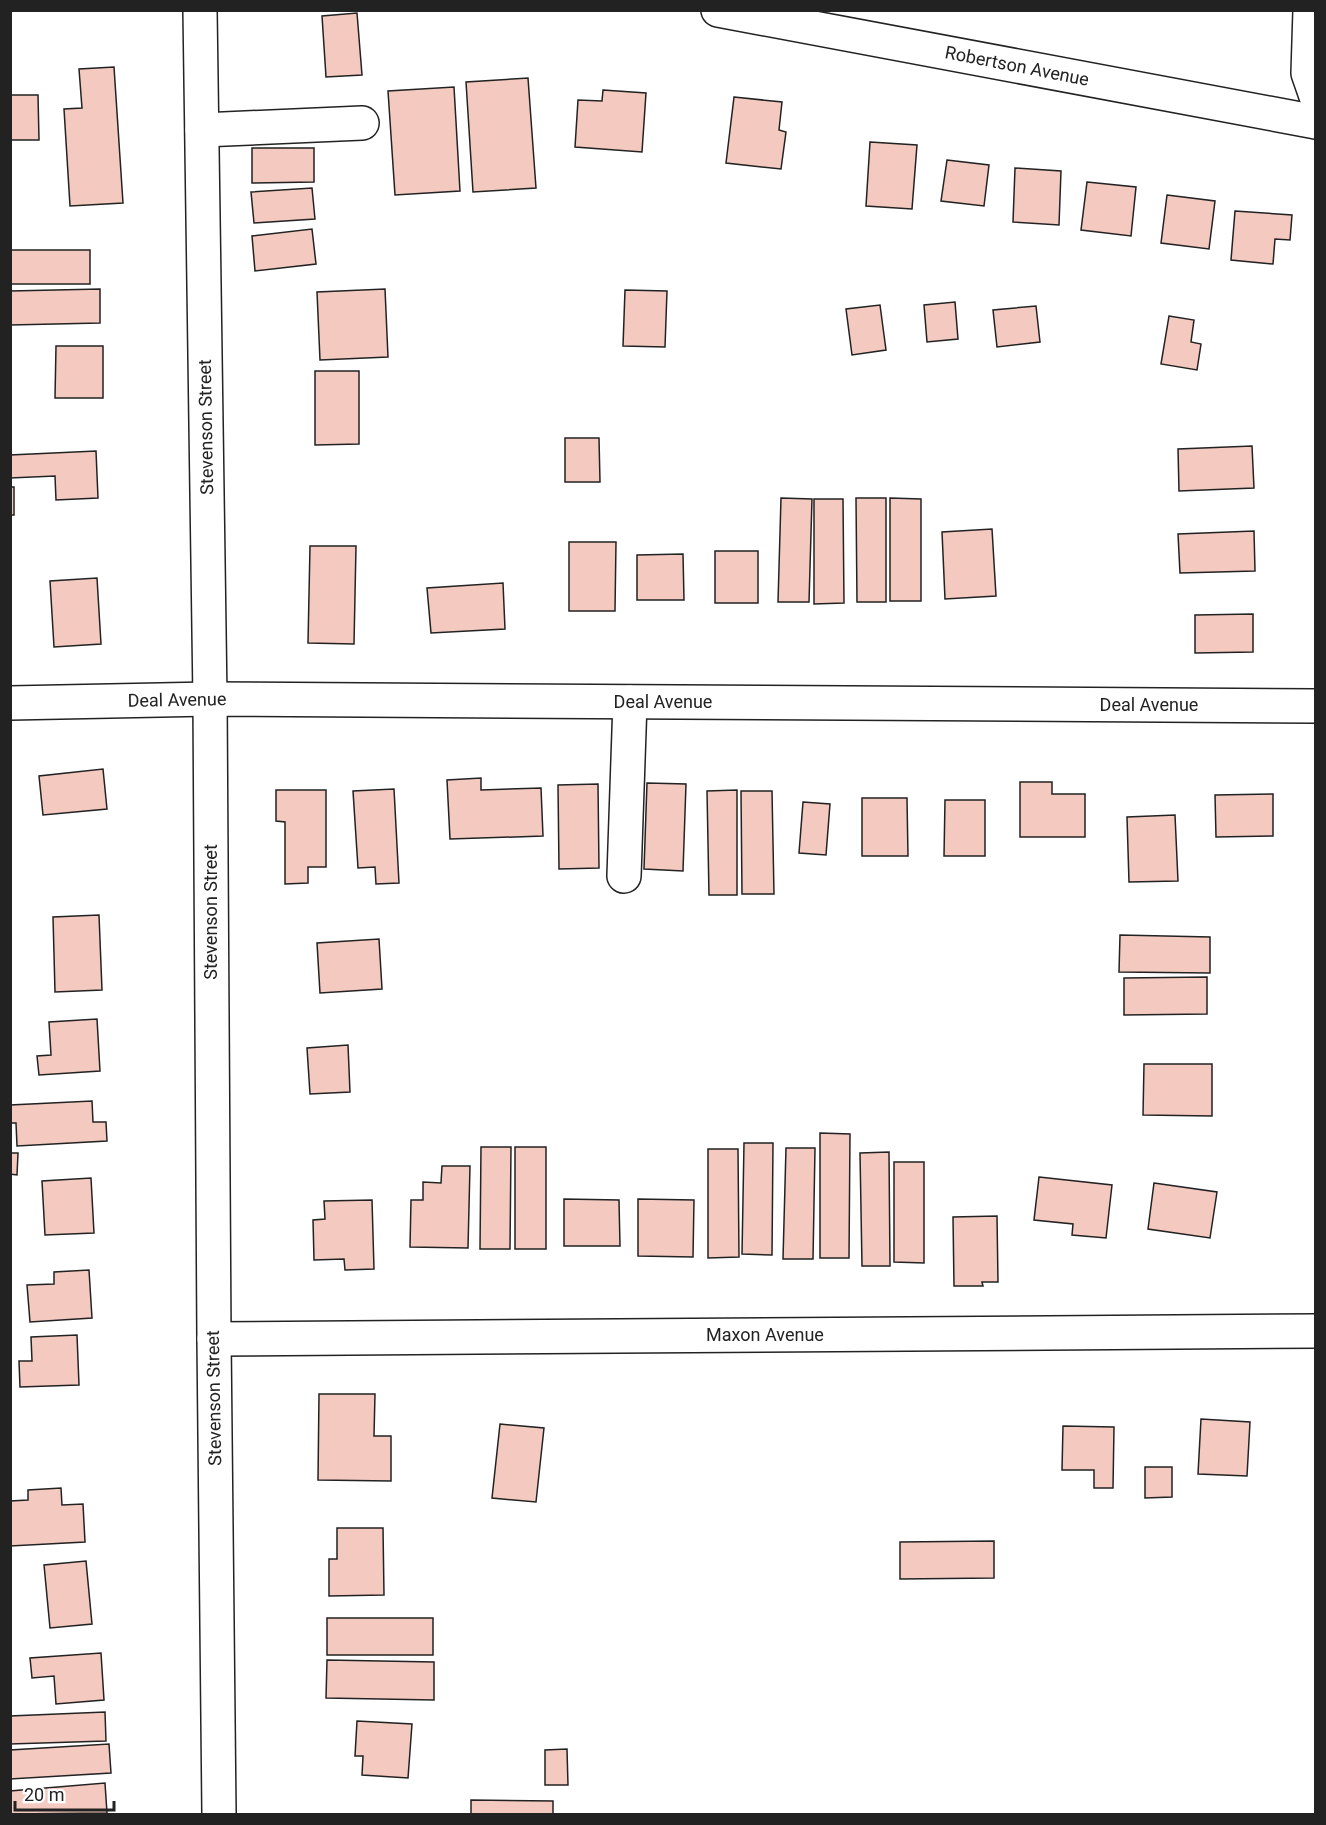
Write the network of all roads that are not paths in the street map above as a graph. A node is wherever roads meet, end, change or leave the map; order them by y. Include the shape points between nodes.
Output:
1 (200, 10) edge
2 (718, 10) edge
3 (1310, 10) edge
4 (845, 22) edge
5 (1316, 96) edge
6 (1316, 122) edge
7 (362, 123) dead end
8 (202, 129) junction
9 (210, 699) junction
10 (630, 702) junction
11 (10, 704) edge
12 (1316, 706) edge
13 (624, 876) dead end
14 (1316, 1332) edge
15 (214, 1339) junction
16 (219, 1815) edge

1 - 8 street, Stevenson Street
2 - 4 street, Robertson Avenue
3 - 5 street via 1308,73
4 - 6 street, Robertson Avenue
7 - 8 street
8 - 9 street, Stevenson Street
9 - 10 street, Deal Avenue
9 - 11 street, Deal Avenue
9 - 15 street, Stevenson Street
10 - 12 street, Deal Avenue
10 - 13 street
14 - 15 street, Maxon Avenue
15 - 16 street, Stevenson Street

